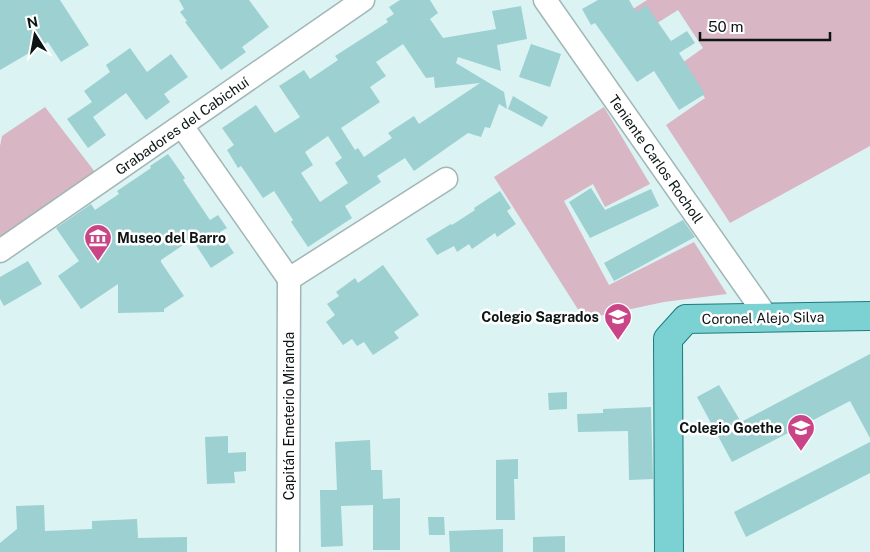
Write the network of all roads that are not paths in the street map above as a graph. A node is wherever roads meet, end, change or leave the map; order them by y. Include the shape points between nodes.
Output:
1 (363, 0) edge
2 (545, 0) edge
3 (182, 126) junction
4 (446, 179) dead end
5 (0, 251) edge
6 (289, 279) junction
7 (870, 316) edge
8 (768, 318) junction
9 (288, 552) edge
10 (669, 552) edge

1 - 3 street, Grabadores del Cabichuí
2 - 8 street, Teniente Carlos Rocholl
3 - 5 street, Grabadores del Cabichuí
3 - 6 street
4 - 6 street
6 - 9 street, Capitán Emeterio Miranda
7 - 8 main road, Coronel Alejo Silva
8 - 10 main road, Coronel Alejo Silva via 686,319 668,339

